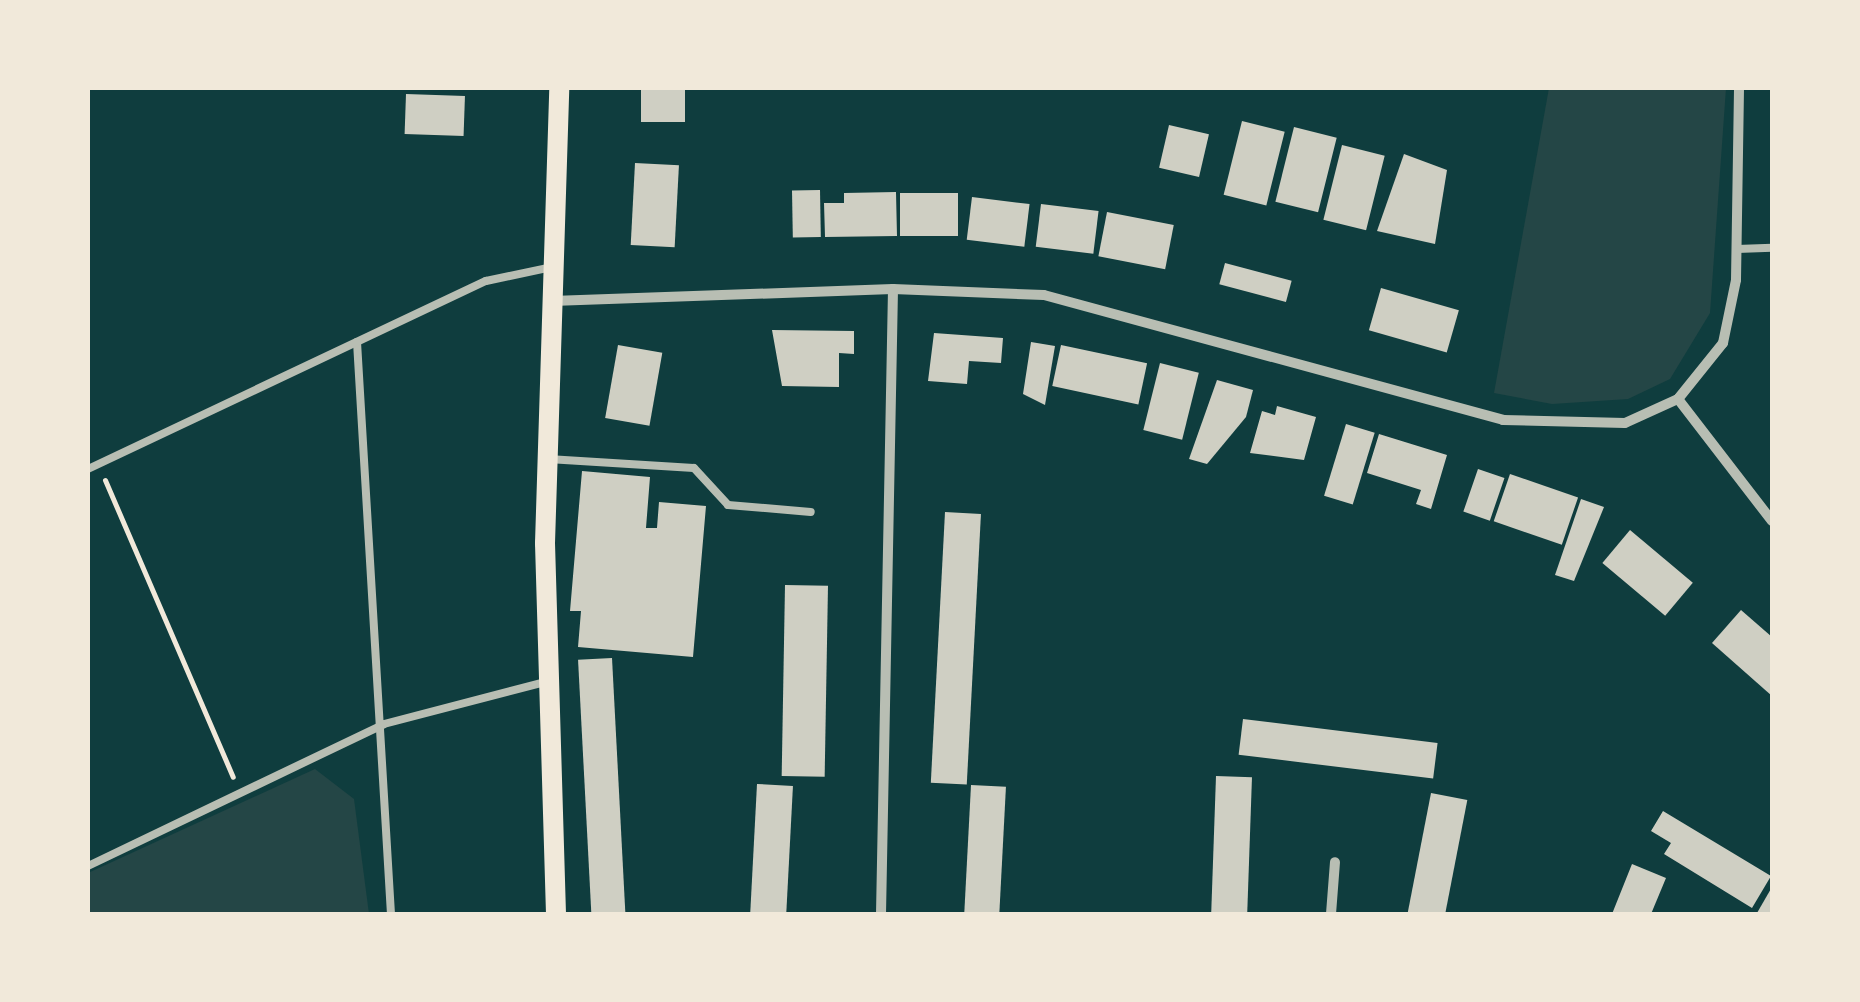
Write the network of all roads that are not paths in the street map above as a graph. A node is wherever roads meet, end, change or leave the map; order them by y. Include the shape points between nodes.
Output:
1 (559, 88) edge
2 (1740, 88) edge
3 (1772, 248) edge
4 (1738, 249) junction
5 (552, 267) junction
6 (893, 288) junction
7 (550, 301) junction
8 (357, 342) junction
9 (1678, 400) junction
10 (546, 459) junction
11 (88, 468) edge
12 (811, 512) dead end
13 (1772, 521) edge
14 (546, 682) junction
15 (384, 724) junction
16 (1335, 862) dead end
17 (88, 866) edge
18 (391, 914) edge
19 (556, 914) edge
20 (880, 914) edge
21 (1331, 914) edge

1 - 5 main road
2 - 4 street
3 - 4 lane
4 - 9 street via 1723,343
5 - 7 main road
5 - 8 lane via 486,281
6 - 7 street
6 - 9 street via 1044,296 1503,420 1625,424
6 - 20 street
7 - 10 main road
8 - 11 lane
8 - 15 lane
9 - 13 street
10 - 12 lane via 694,468 728,505
10 - 14 main road
14 - 15 lane
14 - 19 main road
15 - 17 lane
15 - 18 lane
16 - 21 street

